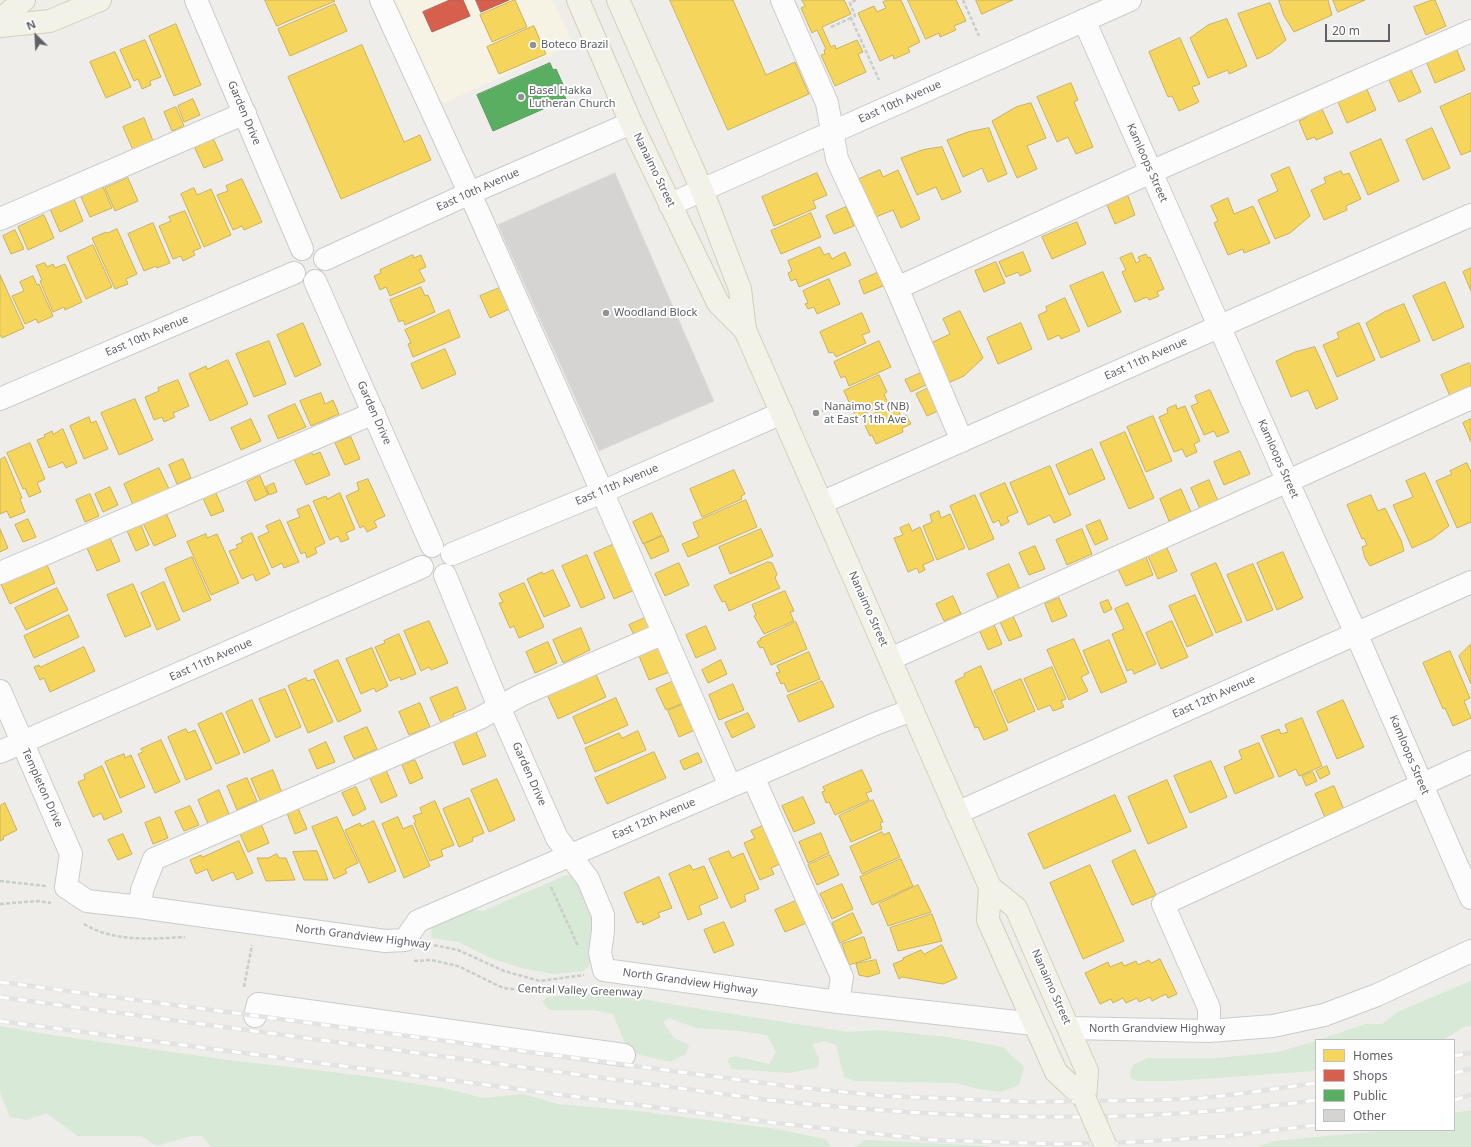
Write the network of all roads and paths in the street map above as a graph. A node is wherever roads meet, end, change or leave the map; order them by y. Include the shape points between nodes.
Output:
1 (24, 0) edge
2 (100, 0) edge
3 (196, 0) edge
4 (381, 0) edge
5 (578, 0) edge
6 (618, 0) edge
7 (782, 0) edge
8 (855, 0) edge
9 (963, 0) edge
10 (1130, 0) edge
11 (851, 18) junction
12 (0, 20) edge
13 (1084, 20) junction
14 (0, 26) edge
15 (831, 27) dead end
16 (1471, 31) edge
17 (979, 36) dead end
18 (879, 80) dead end
19 (245, 113) junction
20 (631, 123) junction
21 (832, 133) junction
22 (1151, 172) junction
23 (702, 190) junction
24 (470, 193) junction
25 (670, 205) junction
26 (1471, 215) edge
27 (0, 219) edge
28 (302, 249) junction
29 (325, 259) junction
30 (294, 273) junction
31 (315, 281) junction
32 (897, 288) junction
33 (1219, 326) junction
34 (745, 330) junction
35 (1, 395) edge
36 (1471, 398) edge
37 (824, 410) dead end
38 (374, 413) junction
39 (782, 413) junction
40 (816, 413) dead end
41 (962, 441) junction
42 (1288, 482) junction
43 (602, 492) junction
44 (821, 503) junction
45 (432, 546) junction
46 (452, 554) junction
47 (422, 567) junction
48 (0, 573) edge
49 (444, 575) junction
50 (1471, 582) edge
51 (664, 633) junction
52 (1356, 634) junction
53 (890, 659) junction
54 (0, 691) edge
55 (499, 708) junction
56 (912, 710) junction
57 (22, 742) junction
58 (0, 752) edge
59 (1471, 762) edge
60 (753, 777) junction
61 (1421, 785) junction
62 (730, 786) junction
63 (957, 813) junction
64 (570, 856) junction
65 (0, 881) edge
66 (548, 881) dead end
67 (66, 887) junction
68 (990, 887) junction
69 (1471, 898) edge
70 (0, 904) edge
71 (56, 906) dead end
72 (140, 907) junction
73 (79, 921) dead end
74 (192, 937) dead end
75 (405, 940) junction
76 (260, 944) dead end
77 (1471, 951) edge
78 (581, 953) dead end
79 (411, 962) dead end
80 (602, 980) junction
81 (838, 1002) junction
82 (257, 1010) joint
83 (1034, 1024) junction
84 (1069, 1028) junction
85 (1209, 1031) junction
86 (624, 1055) dead end
87 (1085, 1099) junction
88 (1106, 1147) edge

1 - 12 main road
2 - 14 main road via 50,21
3 - 19 street, Garden Drive
4 - 24 street
5 - 20 main road, Nanaimo Street
6 - 23 main road, Nanaimo Street
7 - 21 street via 827,103
8 - 11 path via 850,3 856,16
9 - 17 path
10 - 13 street, East 10th Avenue
11 - 15 path
11 - 18 path
13 - 21 street, East 10th Avenue
13 - 22 street, Kamloops Street
16 - 22 street
19 - 27 street
19 - 28 street, Garden Drive
20 - 24 street, East 10th Avenue
20 - 25 main road, Nanaimo Street
21 - 23 street, East 10th Avenue
21 - 32 street via 837,159
22 - 32 street
22 - 33 street, Kamloops Street
23 - 25 street, East 10th Avenue
23 - 34 main road, Nanaimo Street via 740,289
24 - 29 street, East 10th Avenue
24 - 43 street
25 - 34 main road, Nanaimo Street via 718,303
26 - 33 street, East 11th Avenue
28 - 29 street via 313,248 323,254
28 - 30 street via 297,252 292,262
29 - 31 street via 325,270
30 - 31 street via 305,282
30 - 35 street, East 10th Avenue
31 - 38 street, Garden Drive
32 - 41 street
33 - 41 street, East 11th Avenue
33 - 42 street, Kamloops Street
34 - 39 main road, Nanaimo Street
36 - 42 street
37 - 40 path
38 - 45 street, Garden Drive
38 - 48 street
39 - 43 street, East 11th Avenue
39 - 44 main road, Nanaimo Street
41 - 44 street, East 11th Avenue
42 - 52 street, Kamloops Street
42 - 53 street
43 - 46 street, East 11th Avenue
43 - 51 street
44 - 53 main road, Nanaimo Street
45 - 46 street via 442,545
45 - 47 street via 424,552
46 - 49 street via 453,564
47 - 49 street via 429,575
47 - 57 street, East 11th Avenue
49 - 55 street, Garden Drive
50 - 52 street, East 12th Avenue
51 - 55 street via 522,695
51 - 62 street
52 - 61 street, Kamloops Street
52 - 63 street, East 12th Avenue
53 - 56 main road, Nanaimo Street
54 - 57 street, Templeton Drive
55 - 64 street, Garden Drive via 557,838
55 - 72 street via 154,859 142,890
56 - 60 street, East 12th Avenue
56 - 63 main road, Nanaimo Street
57 - 58 street, East 11th Avenue
57 - 67 street, Templeton Drive via 71,854
59 - 61 street
60 - 62 street, East 12th Avenue
60 - 81 street via 842,977
61 - 69 street, Kamloops Street
61 - 85 street via 1163,904 1209,1008
62 - 64 street, East 12th Avenue
63 - 68 main road, Nanaimo Street
64 - 75 street, East 12th Avenue via 418,921
64 - 80 street, Garden Drive via 588,879 603,915 600,953
65 - 67 path
66 - 78 path
67 - 72 street, North Grandview Highway via 87,901
68 - 83 main road, Nanaimo Street via 988,920
68 - 84 main road, Nanaimo Street via 1016,908
70 - 71 path via 38,901 50,902
72 - 75 street, North Grandview Highway via 384,941
73 - 74 path via 91,929 120,936 150,939
75 - 80 path, North Grandview Highway via 458,950 504,971 540,981 581,976
76 - 82 path via 252,943 242,1001
77 - 85 street, North Grandview Highway via 1377,995 1324,1015 1273,1026
79 - 80 path, Central Valley Greenway via 431,960 458,966 503,988 538,992
80 - 81 street, North Grandview Highway
81 - 83 street, North Grandview Highway
82 - 86 street
83 - 87 main road, Nanaimo Street via 1056,1072
84 - 85 street, North Grandview Highway
84 - 87 main road, Nanaimo Street via 1087,1072
87 - 88 main road, Nanaimo Street, bridge

